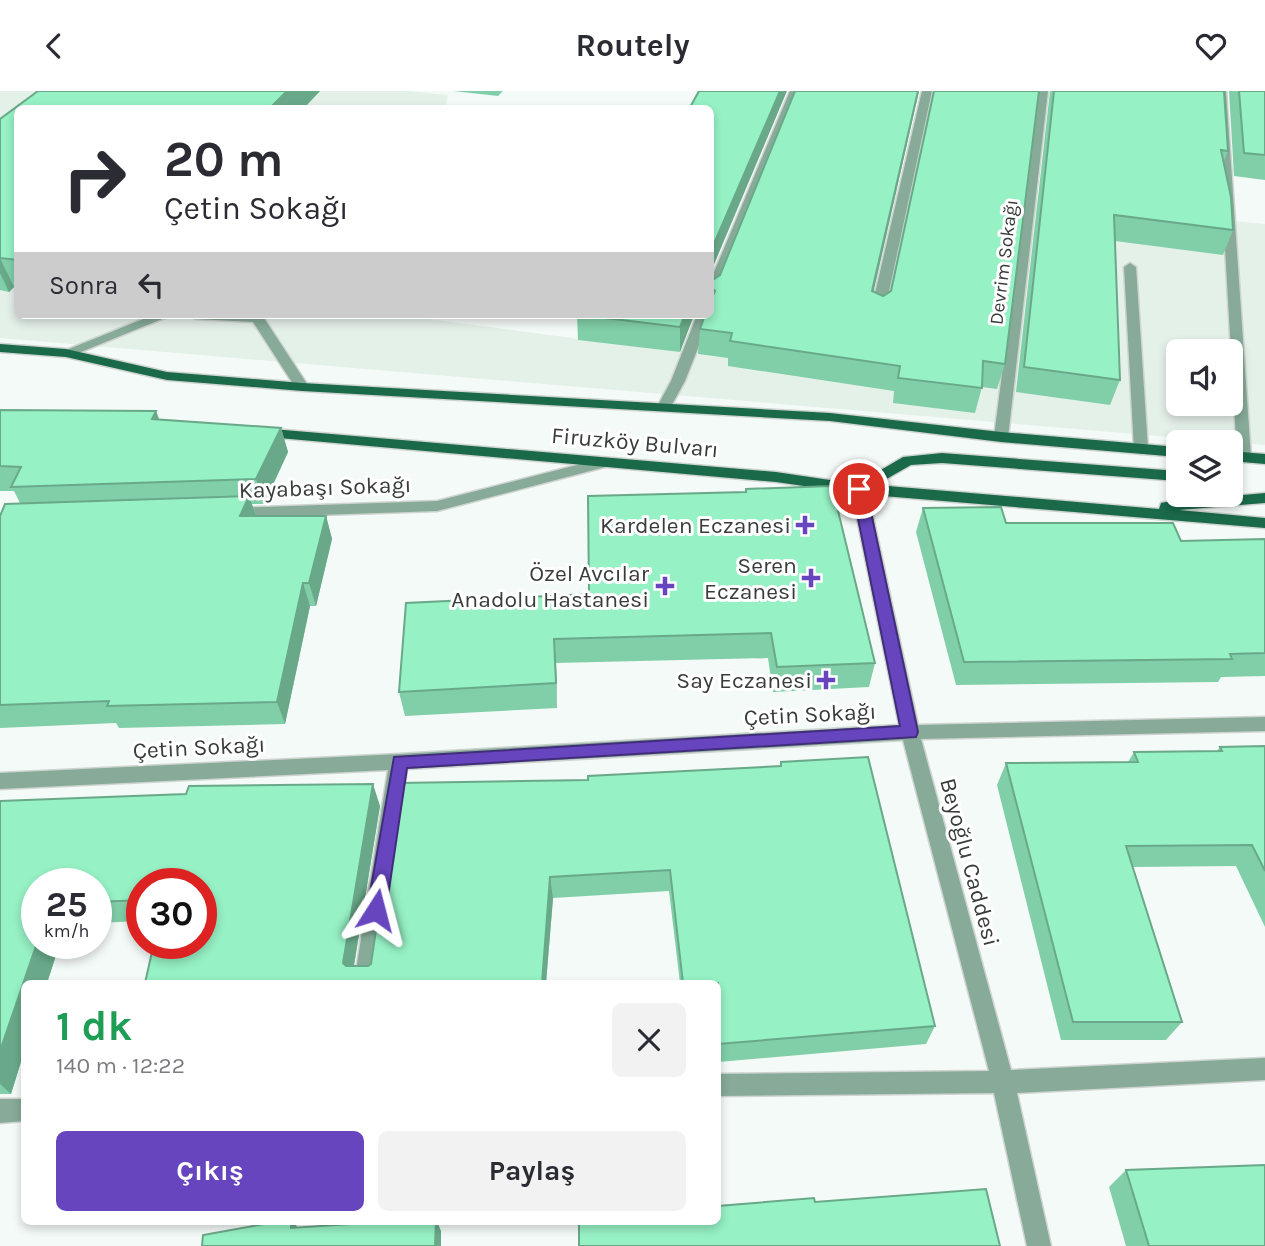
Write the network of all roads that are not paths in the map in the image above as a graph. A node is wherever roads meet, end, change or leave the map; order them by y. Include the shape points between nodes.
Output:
1 (795, 91) edge
2 (927, 91) edge
3 (1043, 91) edge
4 (1221, 91) edge
5 (1130, 267) dead end
6 (714, 289) edge
7 (877, 315) edge
8 (155, 319) edge
9 (258, 319) edge
10 (702, 319) edge
11 (0, 348) edge
12 (24, 350) junction
13 (66, 353) junction
14 (0, 354) edge
15 (302, 387) junction
16 (664, 407) junction
17 (1236, 430) edge
18 (247, 431) edge
19 (1001, 437) junction
20 (1141, 449) junction
21 (1166, 450) edge
22 (1243, 457) edge
23 (1265, 459) edge
24 (604, 463) junction
25 (1166, 475) edge
26 (859, 489) junction
27 (1265, 498) edge
28 (1131, 512) junction
29 (219, 513) edge
30 (1265, 523) edge
31 (1265, 724) edge
32 (910, 732) junction
33 (400, 762) junction
34 (0, 781) edge
35 (365, 980) edge
36 (1265, 1069) edge
37 (1003, 1082) junction
38 (721, 1085) edge
39 (21, 1110) edge
40 (0, 1111) edge
41 (1039, 1246) edge

1 - 6 street
2 - 7 street
3 - 19 street, Devrim Sokağı
4 - 17 street
5 - 20 street
8 - 13 street
9 - 15 street
10 - 16 street
11 - 12 main road, Firuzköy Bulvarı
12 - 13 main road, Firuzköy Bulvarı
12 - 14 main road
13 - 15 main road, Firuzköy Bulvarı via 167,376
15 - 16 main road, Firuzköy Bulvarı
16 - 19 main road, Firuzköy Bulvarı via 830,417
18 - 24 main road, Firuzköy Bulvarı
19 - 20 main road, Firuzköy Bulvarı
20 - 21 main road, Firuzköy Bulvarı
22 - 23 main road
24 - 26 main road, Firuzköy Bulvarı via 776,477
24 - 29 street, Kayabaşı Sokağı via 437,506
25 - 26 main road via 942,458 908,460
26 - 28 main road, Firuzköy Bulvarı
26 - 32 street, Beyoğlu Caddesi
27 - 28 main road
28 - 30 main road, Firuzköy Bulvarı
31 - 32 street, Çetin Sokağı
32 - 33 street, Çetin Sokağı
32 - 37 street, Beyoğlu Caddesi
33 - 34 street, Çetin Sokağı
33 - 35 street
36 - 37 street
37 - 38 street
37 - 41 street, Beyoğlu Caddesi
39 - 40 street

